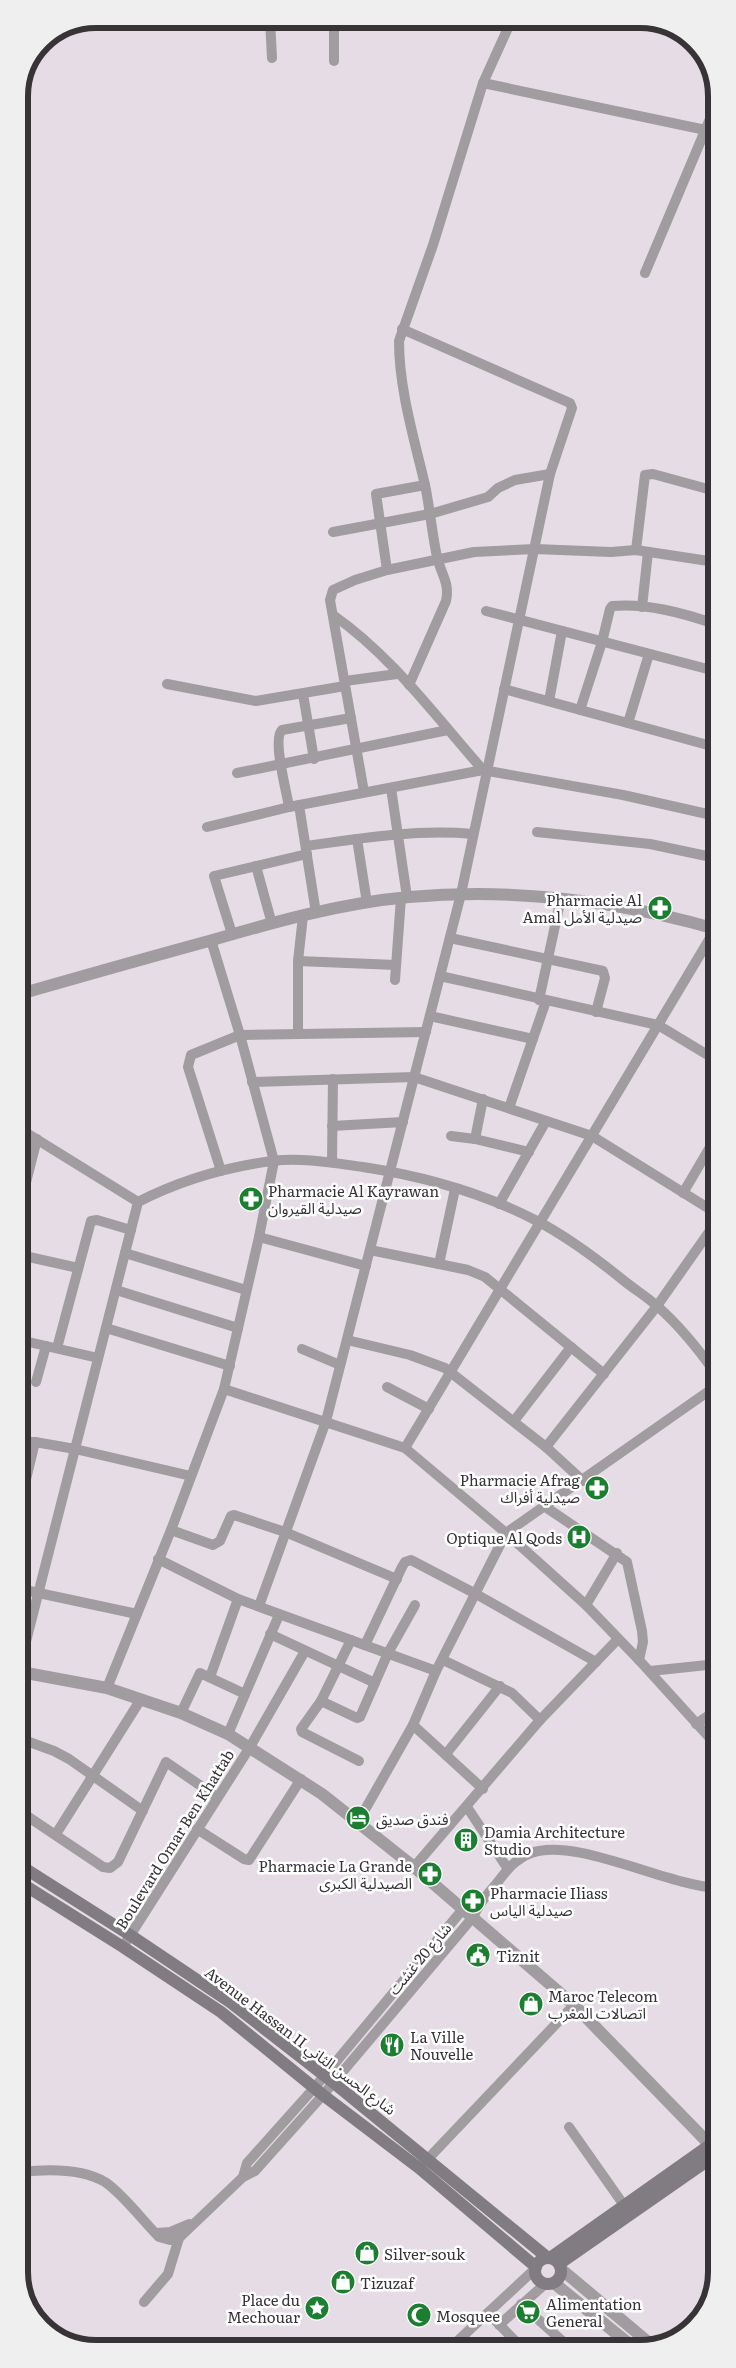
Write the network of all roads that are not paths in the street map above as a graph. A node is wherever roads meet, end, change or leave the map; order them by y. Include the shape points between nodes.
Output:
1 (270, 27) edge
2 (334, 27) edge
3 (508, 28) edge
4 (272, 58) dead end
5 (334, 60) dead end
6 (483, 83) junction
7 (708, 130) edge
8 (708, 137) edge
9 (645, 273) dead end
10 (402, 330) junction
11 (550, 474) junction
12 (425, 485) junction
13 (708, 489) edge
14 (430, 514) junction
15 (379, 523) junction
16 (333, 532) dead end
17 (535, 549) junction
18 (636, 550) junction
19 (648, 552) junction
20 (438, 559) junction
21 (708, 561) edge
22 (387, 570) junction
23 (642, 607) junction
24 (486, 611) dead end
25 (333, 615) junction
26 (519, 620) junction
27 (708, 622) edge
28 (562, 631) junction
29 (602, 642) junction
30 (649, 654) junction
31 (708, 670) edge
32 (397, 674) junction
33 (166, 684) dead end
34 (345, 684) junction
35 (409, 685) junction
36 (504, 689) junction
37 (303, 694) junction
38 (549, 701) junction
39 (580, 710) junction
40 (351, 718) junction
41 (628, 723) junction
42 (308, 725) junction
43 (448, 730) junction
44 (708, 745) edge
45 (357, 750) junction
46 (314, 759) junction
47 (281, 765) junction
48 (485, 770) junction
49 (237, 774) dead end
50 (391, 788) junction
51 (364, 792) junction
52 (294, 806) junction
53 (708, 814) edge
54 (207, 827) dead end
55 (537, 832) dead end
56 (398, 834) junction
57 (473, 834) junction
58 (357, 839) junction
59 (306, 850) junction
60 (708, 856) edge
61 (256, 866) junction
62 (461, 894) junction
63 (404, 898) junction
64 (561, 898) junction
65 (367, 903) junction
66 (310, 914) junction
67 (272, 924) junction
68 (708, 926) edge
69 (232, 934) junction
70 (450, 938) junction
71 (211, 940) junction
72 (708, 941) edge
73 (549, 959) junction
74 (298, 962) junction
75 (396, 965) junction
76 (440, 976) junction
77 (395, 980) dead end
78 (27, 992) edge
79 (543, 1001) junction
80 (596, 1012) junction
81 (430, 1016) junction
82 (658, 1025) junction
83 (426, 1032) junction
84 (298, 1034) junction
85 (240, 1035) junction
86 (533, 1039) junction
87 (708, 1053) edge
88 (414, 1077) junction
89 (333, 1079) junction
90 (252, 1082) junction
91 (483, 1100) junction
92 (509, 1108) junction
93 (546, 1121) junction
94 (403, 1122) junction
95 (332, 1126) junction
96 (27, 1133) edge
97 (452, 1136) dead end
98 (592, 1136) junction
99 (37, 1139) junction
100 (475, 1139) junction
101 (708, 1150) edge
102 (529, 1152) junction
103 (274, 1161) junction
104 (332, 1162) junction
105 (221, 1171) junction
106 (390, 1171) junction
107 (27, 1178) edge
108 (455, 1189) junction
109 (683, 1192) junction
110 (138, 1202) junction
111 (499, 1204) junction
112 (708, 1208) edge
113 (540, 1223) junction
114 (131, 1230) junction
115 (708, 1233) edge
116 (259, 1237) junction
117 (370, 1250) junction
118 (125, 1253) junction
119 (27, 1257) edge
120 (439, 1264) junction
121 (366, 1266) junction
122 (78, 1268) junction
123 (501, 1288) junction
124 (116, 1290) junction
125 (246, 1290) junction
126 (657, 1306) junction
127 (106, 1328) junction
128 (238, 1328) junction
129 (347, 1340) junction
130 (27, 1342) edge
131 (46, 1346) junction
132 (571, 1347) junction
133 (57, 1348) junction
134 (302, 1349) dead end
135 (98, 1358) junction
136 (708, 1364) edge
137 (340, 1365) junction
138 (230, 1366) junction
139 (451, 1372) junction
140 (604, 1374) junction
141 (36, 1382) dead end
142 (387, 1387) dead end
143 (224, 1389) junction
144 (708, 1392) edge
145 (429, 1409) junction
146 (326, 1421) junction
147 (514, 1421) junction
148 (27, 1442) edge
149 (35, 1442) junction
150 (546, 1447) junction
151 (405, 1448) junction
152 (75, 1450) junction
153 (27, 1470) edge
154 (191, 1476) junction
155 (583, 1480) junction
156 (544, 1506) junction
157 (170, 1530) junction
158 (285, 1532) junction
159 (506, 1533) junction
160 (617, 1553) junction
161 (158, 1558) junction
162 (396, 1579) junction
163 (27, 1591) edge
164 (38, 1594) junction
165 (476, 1594) junction
166 (238, 1599) junction
167 (415, 1605) dead end
168 (586, 1605) junction
169 (259, 1606) junction
170 (137, 1614) junction
171 (279, 1615) junction
172 (270, 1634) junction
173 (27, 1637) edge
174 (618, 1639) junction
175 (351, 1640) junction
176 (365, 1645) junction
177 (305, 1651) junction
178 (388, 1653) junction
179 (443, 1660) junction
180 (640, 1660) junction
181 (596, 1662) junction
182 (708, 1665) edge
183 (339, 1667) junction
184 (650, 1671) junction
185 (436, 1672) junction
186 (27, 1673) edge
187 (210, 1677) junction
188 (375, 1683) junction
189 (500, 1686) junction
190 (107, 1688) junction
191 (246, 1694) junction
192 (141, 1699) junction
193 (321, 1701) junction
194 (181, 1713) junction
195 (708, 1716) edge
196 (540, 1720) junction
197 (696, 1724) junction
198 (413, 1725) junction
199 (228, 1734) junction
200 (708, 1737) edge
201 (27, 1741) edge
202 (250, 1747) junction
203 (446, 1754) junction
204 (359, 1761) dead end
205 (93, 1776) junction
206 (300, 1779) junction
207 (483, 1789) junction
208 (217, 1797) junction
209 (467, 1807) junction
210 (144, 1811) junction
211 (27, 1816) edge
212 (358, 1822) junction
213 (197, 1829) junction
214 (56, 1834) junction
215 (414, 1867) junction
216 (508, 1869) junction
217 (27, 1870) edge
218 (27, 1887) edge
219 (708, 1887) edge
220 (468, 1913) junction
221 (130, 1935) junction
222 (123, 1947) junction
223 (198, 1980) junction
224 (190, 1992) junction
225 (230, 2002) junction
226 (574, 2005) junction
227 (380, 2009) junction
228 (221, 2012) junction
229 (389, 2017) junction
230 (329, 2079) junction
231 (319, 2091) junction
232 (569, 2127) dead end
233 (708, 2141) edge
234 (261, 2148) junction
235 (708, 2152) edge
236 (708, 2154) edge
237 (269, 2156) junction
238 (424, 2163) junction
239 (27, 2172) edge
240 (243, 2176) junction
241 (455, 2190) junction
242 (623, 2205) junction
243 (632, 2215) junction
244 (194, 2222) junction
245 (156, 2233) junction
246 (178, 2238) junction
247 (555, 2262) junction
248 (535, 2268) junction
249 (549, 2283) junction
250 (144, 2302) dead end
251 (521, 2304) junction
252 (488, 2312) junction
253 (499, 2325) junction
254 (458, 2340) edge
255 (514, 2340) edge
256 (560, 2340) edge
257 (623, 2340) edge
258 (646, 2340) edge

1 - 4 street
2 - 5 street
3 - 6 street
6 - 7 street
6 - 10 street via 433,245
8 - 9 street
10 - 11 street via 570,404 572,408
10 - 12 street via 400,364
11 - 14 street via 515,480 488,497
11 - 17 street
12 - 14 street
12 - 15 street via 377,493
13 - 18 street via 653,474 645,475
14 - 15 street
14 - 20 street
15 - 16 street
15 - 22 street
17 - 18 street
17 - 20 street via 474,552
17 - 26 street
18 - 19 street
19 - 21 street
19 - 23 street
20 - 22 street
20 - 35 street via 448,584 446,601
22 - 25 street via 333,590 330,600
23 - 27 street via 682,613
23 - 29 street via 612,606
24 - 26 street
25 - 32 street via 359,633
25 - 34 street
26 - 28 street
26 - 36 street
28 - 29 street
28 - 38 street
29 - 30 street
29 - 39 street
30 - 31 street
30 - 41 street
32 - 34 street
32 - 35 street
33 - 37 street via 256,701
34 - 37 street
34 - 40 street
35 - 43 street
36 - 38 street
36 - 48 street
37 - 42 street
38 - 39 street
39 - 41 street
40 - 42 street
40 - 45 street
41 - 44 street
42 - 46 street
42 - 47 street via 279,732
43 - 45 street
43 - 48 street
45 - 46 street
45 - 51 street
46 - 47 street
47 - 49 street
47 - 52 street
48 - 50 street
48 - 53 street
48 - 57 street
50 - 51 street
50 - 56 street
51 - 52 street
52 - 54 street
52 - 59 street
55 - 60 street via 650,844
56 - 57 street
56 - 58 street
56 - 63 street
57 - 62 street
58 - 59 street
58 - 65 street
59 - 61 street
59 - 66 street
61 - 67 street
61 - 69 street via 214,876
62 - 63 street
62 - 64 street
62 - 70 street
63 - 65 street
63 - 75 street
64 - 68 street via 594,901
64 - 73 street
65 - 66 street
66 - 67 street
66 - 74 street
67 - 69 street
69 - 71 street
70 - 73 street
70 - 76 street
71 - 78 street
71 - 85 street
72 - 82 street
73 - 79 street
73 - 80 street via 603,971 605,978
74 - 75 street
74 - 84 street
75 - 77 street
76 - 79 street
76 - 81 street
79 - 80 street
79 - 86 street
80 - 82 street
81 - 83 street
81 - 86 street
82 - 87 street
82 - 98 street
83 - 84 street
83 - 88 street
84 - 85 street
85 - 90 street
85 - 105 street via 198,1050 188,1061
86 - 92 street
88 - 89 street
88 - 91 street
88 - 94 street
89 - 90 street
89 - 95 street
90 - 103 street
91 - 92 street
91 - 100 street
92 - 93 street
93 - 98 street
93 - 102 street
94 - 95 street
94 - 106 street
95 - 104 street
96 - 99 street
97 - 100 street
98 - 109 street
98 - 113 street
99 - 107 street
99 - 110 street
100 - 102 street
101 - 109 street
102 - 111 street
103 - 104 street
103 - 105 street
103 - 116 street
104 - 106 street
105 - 110 street
106 - 108 street
106 - 117 street
108 - 111 street
108 - 120 street
109 - 112 street
110 - 114 street
111 - 113 street
113 - 123 street
113 - 126 street via 590,1254
114 - 118 street
114 - 122 street via 91,1221
115 - 126 street
116 - 121 street
116 - 125 street
117 - 120 street
117 - 121 street
118 - 124 street
118 - 125 street
119 - 122 street
120 - 123 street via 478,1273
121 - 129 street
122 - 133 street
123 - 132 street
123 - 139 street
124 - 127 street
124 - 128 street
125 - 128 street
126 - 136 street
126 - 140 street
127 - 135 street
127 - 138 street
128 - 138 street
129 - 137 street
129 - 139 street via 433,1362
130 - 131 street
131 - 133 street
131 - 141 street
132 - 140 street
132 - 147 street
133 - 135 street
134 - 137 street
135 - 152 street
137 - 146 street
138 - 143 street
139 - 145 street
139 - 147 street
140 - 150 street
142 - 145 street
143 - 146 street
143 - 154 street
144 - 155 street
145 - 151 street
146 - 151 street
146 - 158 street
147 - 150 street
148 - 149 street
149 - 152 street
149 - 153 street
150 - 155 street
151 - 159 street
152 - 154 street
152 - 164 street
154 - 157 street
155 - 156 street
156 - 159 street
156 - 160 street
157 - 158 street via 214,1545 234,1514
157 - 161 street
158 - 162 street
158 - 169 street
159 - 165 street
159 - 168 street
160 - 168 street
160 - 180 street via 630,1568 642,1631
161 - 166 street
161 - 170 street
162 - 165 street via 406,1562 411,1560
162 - 176 street
163 - 164 street
164 - 170 street
164 - 173 street
165 - 179 street
165 - 181 street
166 - 169 street
166 - 187 street
167 - 178 street
168 - 174 street
169 - 171 street
170 - 190 street
171 - 172 street
171 - 175 street
172 - 177 street
172 - 191 street
174 - 180 street
174 - 181 street
175 - 176 street
175 - 183 street
176 - 178 street
177 - 183 street
177 - 202 street, Boulevard Omar Ben Khattab
178 - 185 street
178 - 188 street
179 - 185 street
179 - 189 street
180 - 184 street
181 - 196 street
182 - 184 street
183 - 188 street
183 - 193 street
184 - 197 street
185 - 198 street
186 - 190 street
187 - 191 street
187 - 194 street via 198,1674
188 - 193 street via 359,1717
189 - 196 street
189 - 203 street
190 - 192 street
191 - 199 street
192 - 194 street
192 - 205 street
193 - 204 street via 302,1731
194 - 199 street
195 - 197 street
196 - 207 street
197 - 200 street
198 - 203 street
198 - 212 street
199 - 202 street
201 - 205 street via 54,1751
202 - 206 street
202 - 208 street, Boulevard Omar Ben Khattab
203 - 207 street
205 - 210 street
205 - 214 street
206 - 212 street
206 - 213 street via 248,1860
207 - 209 street
208 - 210 street via 166,1762
208 - 213 street, Boulevard Omar Ben Khattab
209 - 215 street
209 - 216 street
210 - 214 street via 118,1862 110,1868 103,1867
211 - 214 street
212 - 215 street
213 - 221 street, Boulevard Omar Ben Khattab
215 - 220 street
216 - 219 street via 532,1853 557,1850
216 - 220 street
217 - 221 main road, Avenue Hassan II شارع الحسن الثاني
218 - 222 main road, Avenue Hassan II شارع الحسن الثاني
220 - 226 street
220 - 227 street
220 - 229 street, شارع 20 غشت
221 - 222 street, Boulevard Omar Ben Khattab
221 - 223 main road, Avenue Hassan II شارع الحسن الثاني
222 - 224 main road, Avenue Hassan II شارع الحسن الثاني
223 - 224 main road
223 - 225 main road, Avenue Hassan II شارع الحسن الثاني
224 - 228 main road, Avenue Hassan II شارع الحسن الثاني
225 - 228 main road
225 - 230 main road, Avenue Hassan II شارع الحسن الثاني
226 - 233 street
226 - 238 street
227 - 229 street, شارع 20 غشت
227 - 230 street
228 - 231 main road, Avenue Hassan II شارع الحسن الثاني
229 - 230 street, شارع 20 غشت
230 - 231 street
230 - 238 main road, Avenue Hassan II شارع الحسن الثاني
231 - 234 street
231 - 237 street
231 - 238 main road, Avenue Hassan II شارع الحسن الثاني
232 - 242 street
234 - 237 street
234 - 240 street via 247,2163
235 - 242 main road
236 - 243 main road
237 - 240 street via 255,2171
238 - 241 main road, Avenue Hassan II شارع الحسن الثاني
239 - 245 street via 62,2171 94,2177 110,2186
240 - 244 street
241 - 247 main road, Avenue Hassan II شارع الحسن الثاني
241 - 248 main road, Avenue Hassan II شارع الحسن الثاني
242 - 243 street
242 - 247 main road
243 - 247 main road
244 - 245 street via 170,2232
244 - 246 street
245 - 246 street via 170,2240
246 - 250 street via 168,2274
247 - 248 main road via 539,2262
247 - 249 main road via 558,2280
247 - 258 street, Avenue Hassan II شارع الحسن الثاني
248 - 249 main road via 537,2278
248 - 252 street
249 - 251 street
249 - 257 street
251 - 253 street
251 - 256 street
252 - 253 street
252 - 254 street
253 - 255 street

